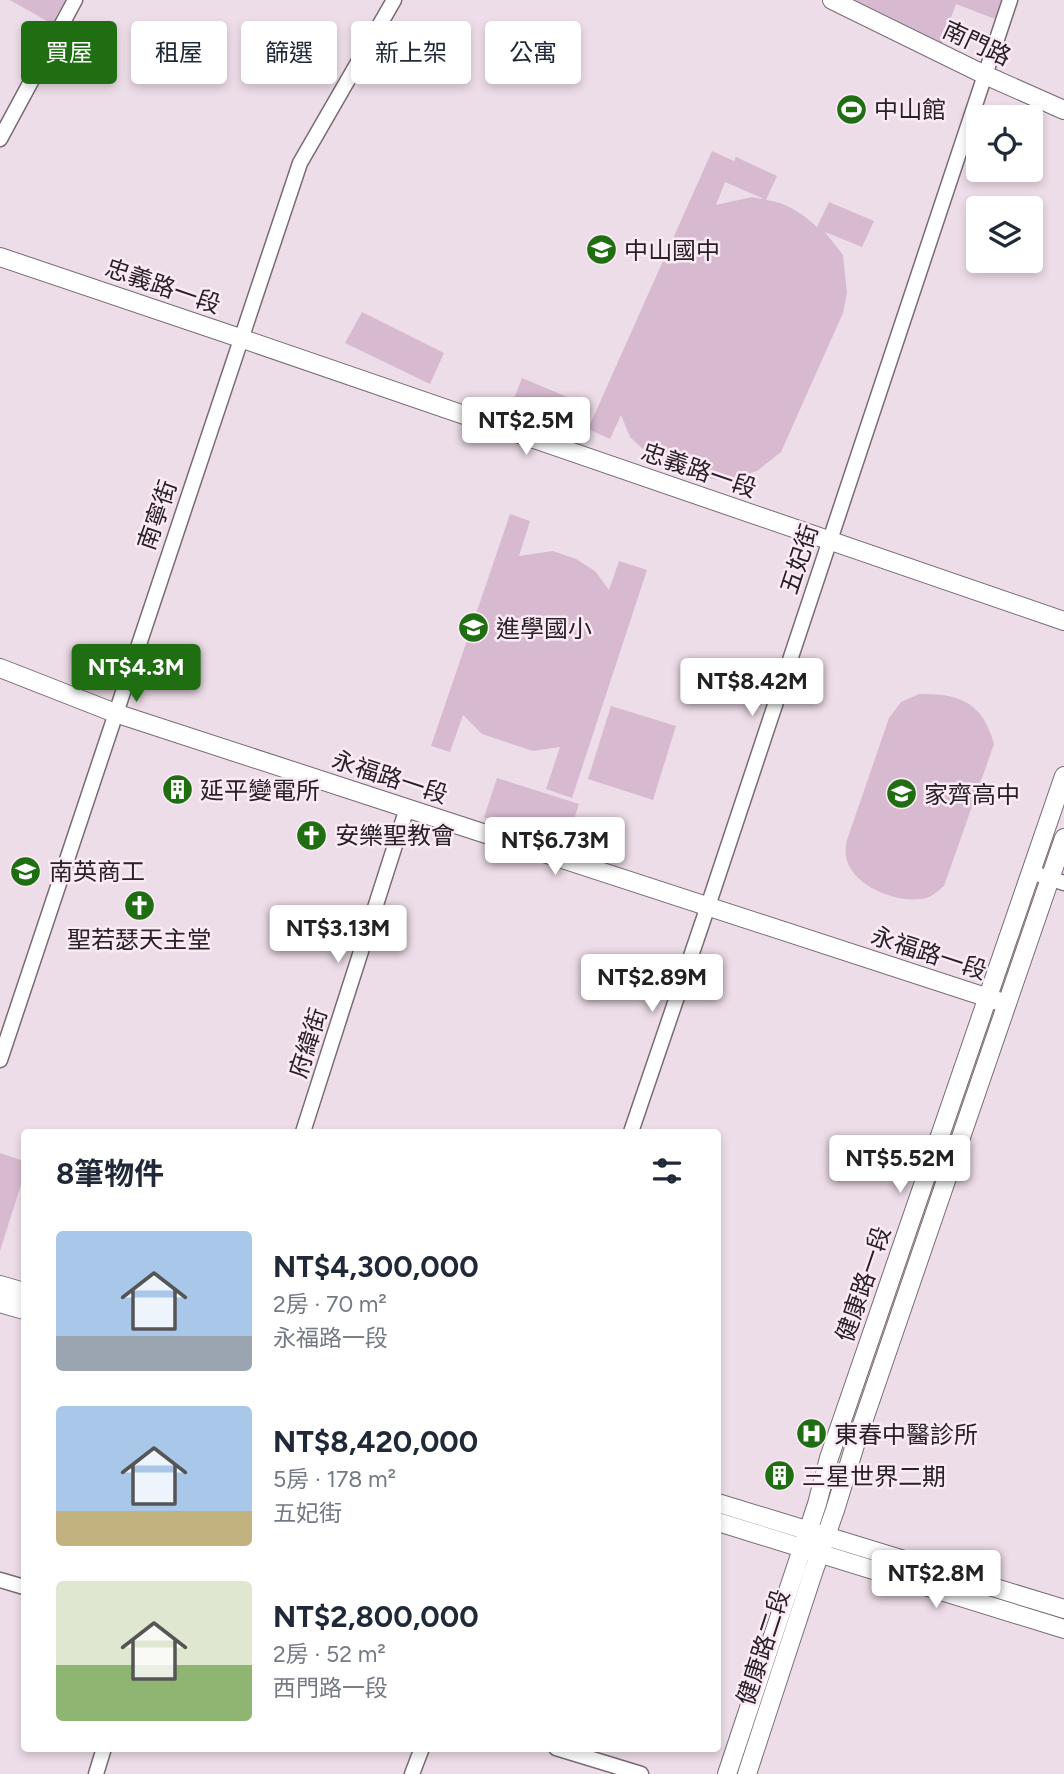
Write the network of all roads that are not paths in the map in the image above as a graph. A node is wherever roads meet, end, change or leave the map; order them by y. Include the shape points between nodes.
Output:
1 (75, 0) edge
2 (394, 0) edge
3 (832, 0) edge
4 (1010, 0) edge
5 (985, 75) junction
6 (1064, 110) edge
7 (0, 139) edge
8 (0, 257) edge
9 (240, 338) junction
10 (830, 541) junction
11 (1064, 621) edge
12 (0, 668) edge
13 (115, 713) junction
14 (1064, 776) edge
15 (407, 808) junction
16 (1064, 838) edge
17 (1031, 872) junction
18 (1057, 881) edge
19 (708, 906) junction
20 (988, 998) junction
21 (1007, 1004) junction
22 (0, 1060) edge
23 (304, 1129) edge
24 (632, 1129) edge
25 (0, 1285) edge
26 (21, 1291) edge
27 (0, 1303) edge
28 (21, 1309) edge
29 (721, 1504) edge
30 (721, 1523) edge
31 (808, 1531) junction
32 (826, 1536) junction
33 (802, 1548) junction
34 (820, 1553) junction
35 (0, 1580) edge
36 (21, 1586) edge
37 (1064, 1609) edge
38 (1064, 1629) edge
39 (103, 1752) edge
40 (420, 1752) edge
41 (569, 1752) edge
42 (96, 1774) edge
43 (412, 1774) edge
44 (641, 1774) edge
45 (727, 1774) edge
46 (747, 1774) edge

1 - 7 street
2 - 9 street, 南寧街 via 300,163
3 - 5 street, 南門路
4 - 5 street, 五妃街
5 - 6 street, 南門路
5 - 10 street, 五妃街
8 - 9 street, 忠義路一段
9 - 10 street, 忠義路一段
9 - 13 street, 南寧街
10 - 11 street, 忠義路一段
10 - 19 street, 五妃街
12 - 13 street, 永福路一段
13 - 15 street, 永福路一段
13 - 22 street, 南寧街
14 - 17 street, 健康路一段
15 - 19 street, 永福路一段
15 - 23 street, 府緯街
16 - 18 street, 健康路一段
17 - 18 street
17 - 20 street, 健康路一段
18 - 21 street, 健康路一段
19 - 20 street, 永福路一段
19 - 24 street, 五妃街
20 - 21 street, 永福路一段
20 - 31 street, 健康路一段
21 - 32 street, 健康路一段
25 - 26 street
27 - 28 street
29 - 31 street
30 - 33 street
31 - 32 street
31 - 33 street, 健康路二段
32 - 34 street, 健康路二段
32 - 37 street
33 - 34 street
33 - 45 street, 健康路二段
34 - 38 street
34 - 46 street, 健康路二段
35 - 36 street
39 - 42 street
40 - 43 street
41 - 44 street

